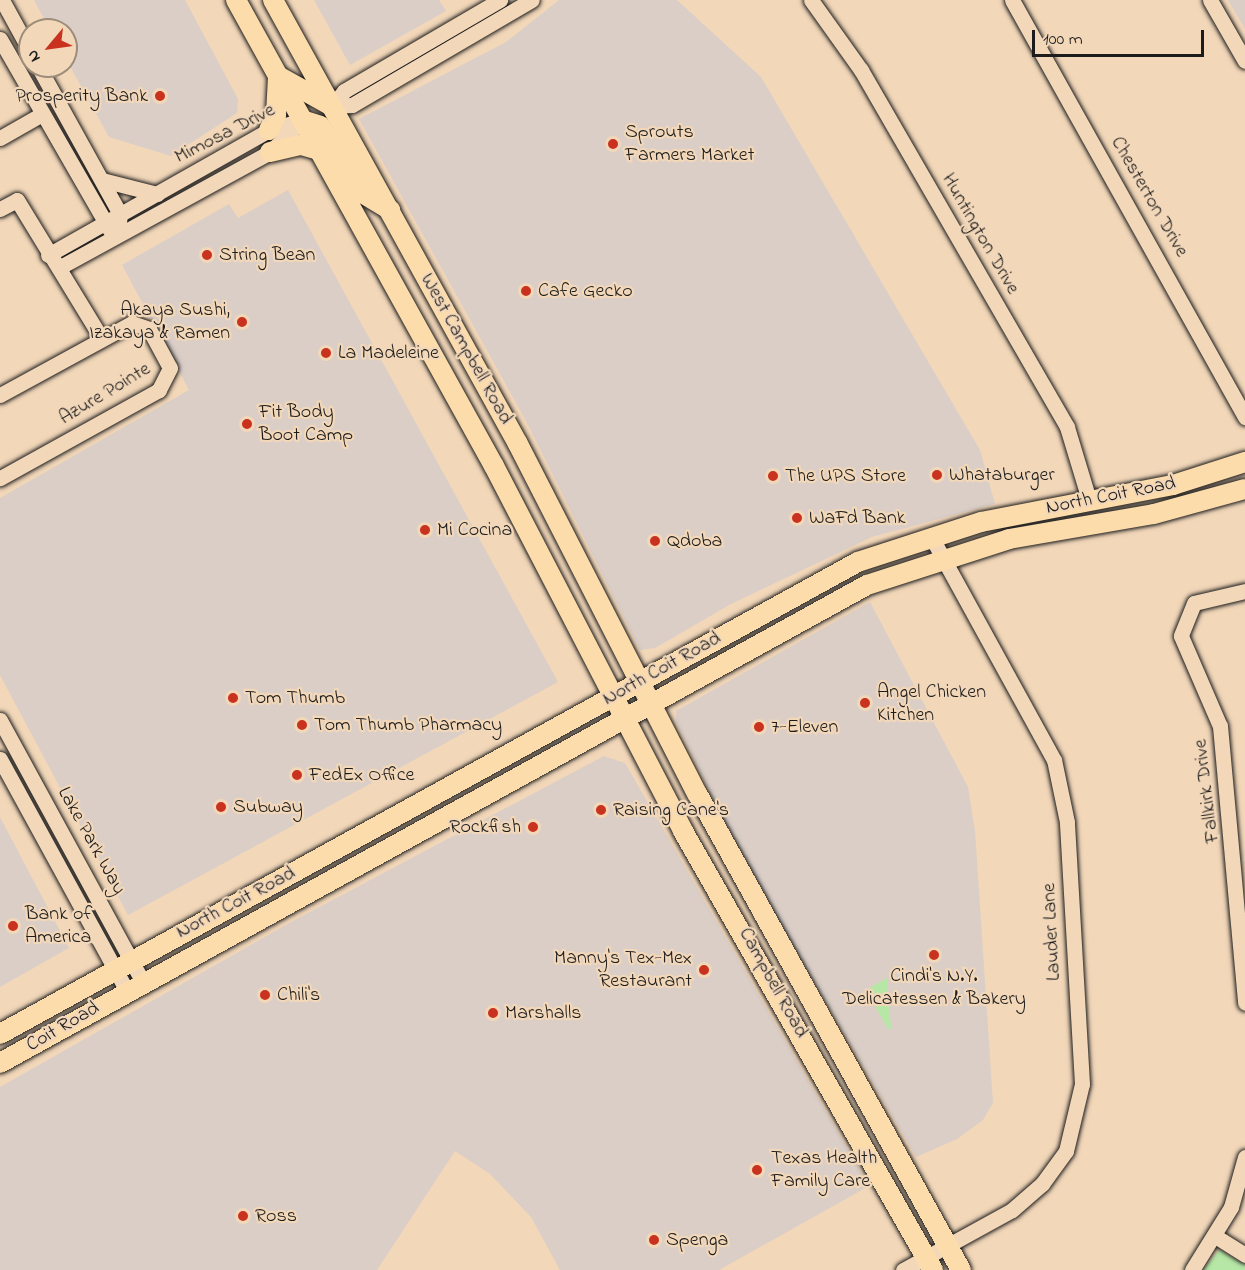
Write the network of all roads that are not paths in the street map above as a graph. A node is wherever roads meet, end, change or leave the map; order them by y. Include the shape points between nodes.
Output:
1 (2, 0) edge
2 (236, 0) edge
3 (273, 0) edge
4 (500, 0) edge
5 (532, 0) edge
6 (811, 0) edge
7 (1012, 0) edge
8 (1210, 0) edge
9 (18, 29) edge
10 (446, 34) junction
11 (0, 39) edge
12 (463, 44) junction
13 (18, 57) edge
14 (12, 60) junction
15 (1245, 61) edge
16 (278, 76) junction
17 (45, 78) edge
18 (321, 94) junction
19 (42, 114) junction
20 (311, 123) junction
21 (269, 130) junction
22 (0, 138) edge
23 (319, 150) junction
24 (270, 152) junction
25 (198, 170) junction
26 (102, 180) junction
27 (203, 189) junction
28 (157, 194) junction
29 (0, 209) edge
30 (390, 210) junction
31 (120, 214) junction
32 (103, 224) junction
33 (117, 236) junction
34 (48, 255) junction
35 (62, 266) junction
36 (102, 339) junction
37 (0, 395) edge
38 (491, 395) junction
39 (465, 412) junction
40 (1245, 417) edge
41 (1245, 462) edge
42 (0, 478) edge
43 (1245, 489) edge
44 (1089, 500) junction
45 (931, 536) junction
46 (944, 558) junction
47 (858, 562) junction
48 (1245, 591) edge
49 (792, 624) junction
50 (637, 682) junction
51 (612, 697) junction
52 (649, 704) junction
53 (623, 719) junction
54 (0, 720) edge
55 (0, 759) edge
56 (401, 815) junction
57 (414, 835) junction
58 (131, 958) junction
59 (114, 968) junction
60 (794, 969) junction
61 (772, 982) junction
62 (135, 987) junction
63 (1245, 1003) edge
64 (0, 1034) edge
65 (0, 1063) edge
66 (1245, 1157) edge
67 (1215, 1236) junction
68 (947, 1245) junction
69 (1245, 1255) edge
70 (930, 1264) edge
71 (903, 1270) edge
72 (961, 1270) edge
73 (1192, 1270) edge

1 - 9 street
2 - 16 main road
3 - 18 main road, West Campbell Road
4 - 10 street
5 - 12 street
6 - 44 street, Huntington Drive via 861,70 1067,427
7 - 40 street, Chesterton Drive
8 - 15 street
10 - 12 street
10 - 18 street via 344,90
11 - 14 street
12 - 18 street via 352,105
13 - 14 street
14 - 19 street
16 - 18 main road
16 - 20 main road
16 - 21 main road via 276,115
17 - 26 street
18 - 20 main road
18 - 30 main road, West Campbell Road
19 - 22 street
19 - 32 street
20 - 21 street, Mimosa Drive
20 - 23 main road
20 - 24 street, Mimosa Drive
20 - 30 main road via 362,193
21 - 25 street, Mimosa Drive
23 - 24 main road via 301,145
23 - 39 main road, West Campbell Road
24 - 27 street, Mimosa Drive
25 - 27 street
25 - 28 street, Mimosa Drive
26 - 28 street
26 - 31 street
27 - 33 street, Mimosa Drive
28 - 31 street, Mimosa Drive
29 - 34 street via 16,200
30 - 38 main road, West Campbell Road
31 - 32 street, Mimosa Drive
31 - 33 street
32 - 33 street
32 - 34 street, Mimosa Drive
33 - 35 street, Mimosa Drive
34 - 35 street
35 - 36 street
36 - 37 street, Azure Pointe
36 - 42 street, Azure Pointe via 132,323 149,329 170,368 166,385
38 - 39 main road
38 - 50 main road, West Campbell Road
39 - 51 main road, West Campbell Road
41 - 44 main road, North Coit Road via 1173,485
43 - 46 main road, North Coit Road
44 - 45 main road, North Coit Road
45 - 46 street, Lauder Lane
45 - 47 main road, North Coit Road
46 - 49 main road, North Coit Road via 867,585
46 - 68 street, Lauder Lane via 1036,720 1063,793 1082,1084 1066,1150 1042,1184 1012,1210
47 - 49 main road via 847,577 793,611
47 - 50 main road, North Coit Road
48 - 63 street, Fallkirk Drive via 1194,603 1181,636 1220,726
49 - 52 main road, North Coit Road
50 - 51 main road, North Coit Road
50 - 52 main road, West Campbell Road
51 - 53 main road, Campbell Road
51 - 56 main road, North Coit Road
52 - 53 main road, North Coit Road
52 - 60 main road, Campbell Road
53 - 57 main road, North Coit Road
53 - 61 main road, Campbell Road
54 - 58 street, Lake Park Way
55 - 59 street, Lake Park Way
56 - 57 main road
56 - 58 main road, North Coit Road
57 - 62 main road, North Coit Road
58 - 59 main road, North Coit Road
58 - 62 street, Lake Park Way
59 - 62 street, Lake Park Way
59 - 64 main road, Coit Road
60 - 61 main road
60 - 68 main road, Campbell Road
61 - 70 main road, Campbell Road
62 - 65 main road, Coit Road
66 - 67 street via 1231,1207
67 - 69 street
67 - 73 street
68 - 70 street, Lauder Lane
68 - 72 main road, Campbell Road
70 - 71 street, Lauder Lane

